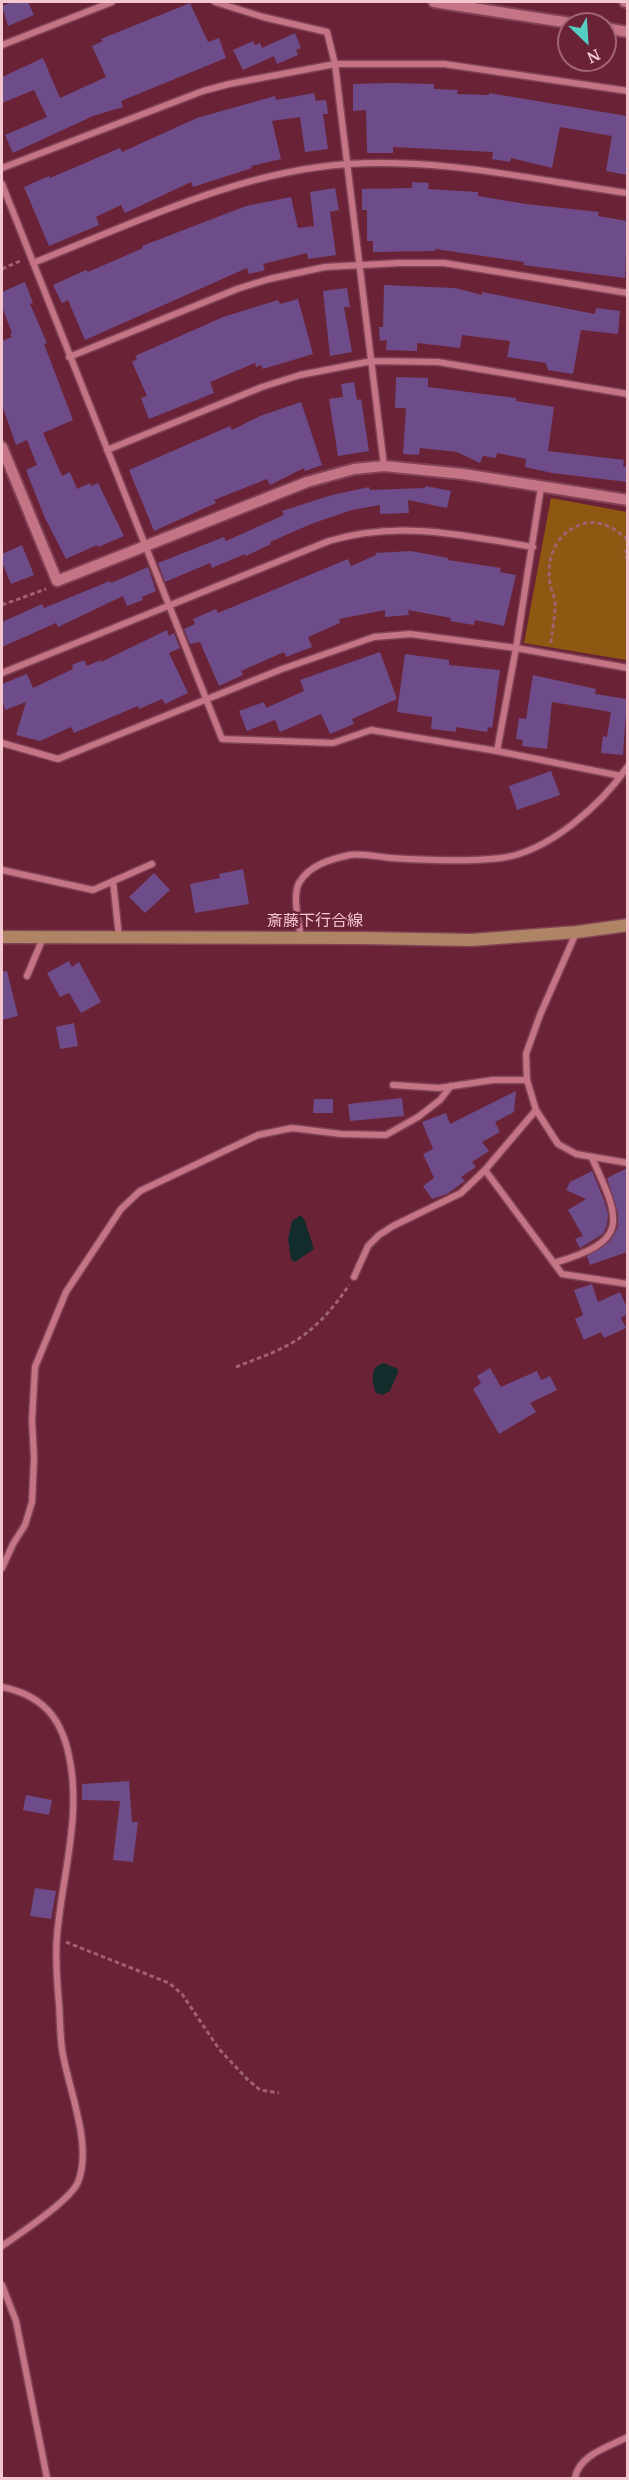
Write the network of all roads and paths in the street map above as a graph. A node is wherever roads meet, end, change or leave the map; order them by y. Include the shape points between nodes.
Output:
1 (112, 2) edge
2 (215, 2) edge
3 (434, 2) edge
4 (557, 21) edge
5 (2, 45) edge
6 (335, 64) junction
7 (627, 91) edge
8 (347, 164) junction
9 (2, 168) edge
10 (2, 184) edge
11 (627, 193) edge
12 (32, 260) junction
13 (359, 264) junction
14 (2, 269) edge
15 (627, 293) edge
16 (69, 357) junction
17 (372, 361) junction
18 (627, 394) edge
19 (2, 447) edge
20 (107, 450) junction
21 (384, 466) junction
22 (541, 488) junction
23 (627, 500) edge
24 (627, 542) edge
25 (146, 545) junction
26 (533, 547) junction
27 (627, 550) edge
28 (627, 561) edge
29 (57, 581) junction
30 (2, 605) edge
31 (168, 607) junction
32 (516, 648) junction
33 (549, 654) junction
34 (627, 668) edge
35 (2, 673) edge
36 (205, 699) junction
37 (2, 743) edge
38 (497, 750) junction
39 (627, 766) edge
40 (621, 776) junction
41 (152, 864) dead end
42 (2, 870) edge
43 (112, 881) junction
44 (627, 925) edge
45 (577, 932) junction
46 (2, 937) edge
47 (43, 937) junction
48 (119, 938) junction
49 (301, 938) junction
50 (27, 976) dead end
51 (527, 1080) junction
52 (393, 1085) dead end
53 (451, 1086) junction
54 (536, 1110) junction
55 (592, 1158) junction
56 (627, 1163) edge
57 (485, 1170) junction
58 (554, 1263) junction
59 (354, 1277) joint
60 (627, 1284) edge
61 (236, 1367) dead end
62 (2, 1568) edge
63 (2, 1687) edge
64 (56, 1938) junction
65 (279, 2092) dead end
66 (2, 2246) edge
67 (2, 2285) edge
68 (627, 2437) edge
69 (47, 2478) edge
70 (575, 2478) edge

1 - 5 street
2 - 6 street via 327,32
3 - 4 street
6 - 7 street via 444,64
6 - 8 street
6 - 9 street via 203,91
8 - 11 street via 462,166
8 - 12 street via 233,187
8 - 13 street
10 - 12 street
12 - 14 path
12 - 16 street
13 - 15 street via 444,263
13 - 16 street via 269,279
13 - 17 street
16 - 20 street
17 - 18 street via 438,362
17 - 20 street via 262,387
17 - 21 street
19 - 29 street
20 - 25 street
21 - 22 street via 463,474
21 - 25 street via 354,469 307,482
22 - 23 street
22 - 26 street
24 - 33 path via 607,525 588,523 568,531 554,545 549,578 556,604
25 - 29 street
25 - 31 street
26 - 31 street via 418,529 375,530 329,541
26 - 32 street
27 - 28 path
29 - 30 path
31 - 35 street
31 - 36 street
32 - 33 street
32 - 36 street via 410,634 374,637
32 - 38 street
33 - 34 street
36 - 37 street via 58,759
36 - 38 street via 222,739 333,743 371,730
38 - 40 street
39 - 40 street
40 - 49 street via 576,821 526,851 502,858 352,854 323,862 298,884
41 - 43 street
42 - 43 street via 93,890
43 - 48 street
44 - 45 main road, 斎藤下行合線
45 - 49 main road, 斎藤下行合線 via 471,940
45 - 51 street via 526,1054
46 - 47 main road, 斎藤下行合線
47 - 48 main road, 斎藤下行合線
47 - 50 street
48 - 49 main road, 斎藤下行合線
51 - 53 street
51 - 54 street
52 - 53 street
53 - 62 street via 418,1117 386,1135 292,1128 258,1135 140,1191 121,1209 66,1292 35,1367 32,1502 25,1525
54 - 55 street via 558,1143 576,1155
54 - 57 street
55 - 56 street
55 - 58 street via 613,1204 614,1230 604,1243 584,1255
57 - 58 street
57 - 59 street via 460,1193 379,1235 368,1246
58 - 60 street via 562,1274
59 - 61 path via 330,1310 305,1334
63 - 64 street via 21,1691 54,1716 69,1755 74,1817
64 - 65 path via 170,1983 182,1994 219,2049 247,2079 260,2090
64 - 66 street via 62,2049 84,2158 77,2185 46,2215
67 - 69 street via 16,2321
68 - 70 street via 586,2458

